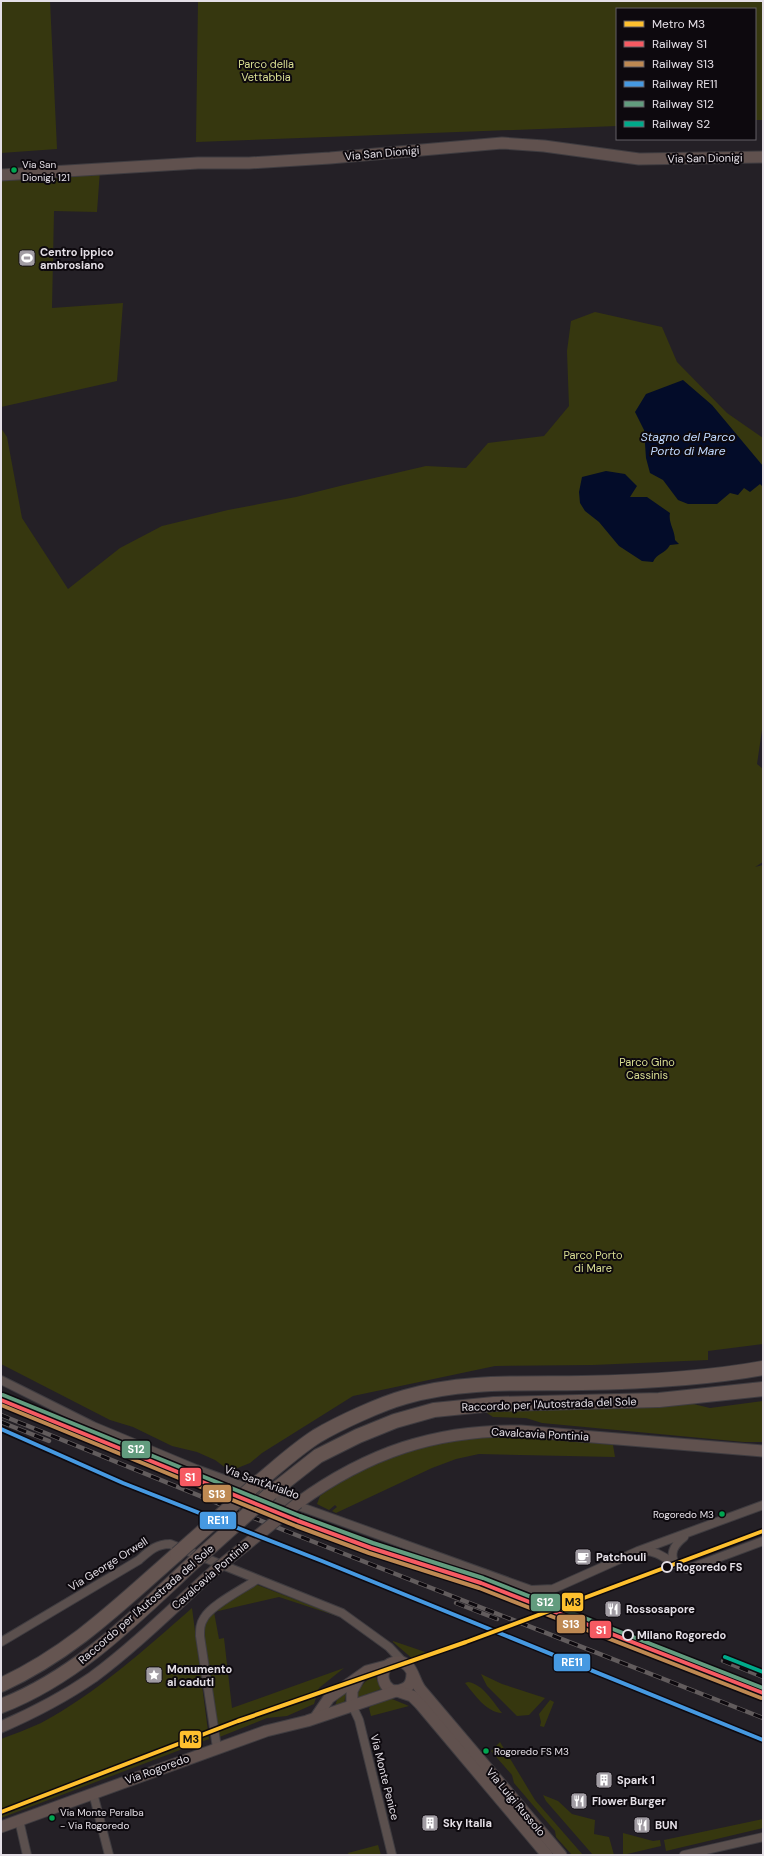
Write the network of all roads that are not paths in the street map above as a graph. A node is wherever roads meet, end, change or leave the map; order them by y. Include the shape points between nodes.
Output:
1 (763, 157) edge
2 (1, 175) edge
3 (763, 1368) edge
4 (1, 1380) edge
5 (763, 1390) edge
6 (763, 1397) edge
7 (689, 1398) junction
8 (763, 1450) edge
9 (763, 1505) edge
10 (689, 1533) junction
11 (763, 1541) edge
12 (638, 1551) junction
13 (676, 1565) junction
14 (256, 1580) junction
15 (1, 1642) edge
16 (404, 1663) junction
17 (386, 1666) junction
18 (362, 1674) junction
19 (412, 1674) junction
20 (1, 1684) edge
21 (397, 1691) junction
22 (352, 1705) junction
23 (1, 1706) edge
24 (316, 1717) junction
25 (1, 1727) edge
26 (216, 1748) junction
27 (93, 1793) junction
28 (19, 1820) junction
29 (1, 1827) edge
30 (763, 1837) edge
31 (27, 1855) edge
32 (109, 1855) edge
33 (392, 1855) edge
34 (547, 1855) edge
35 (561, 1855) edge
36 (684, 1855) edge

1 - 2 street, Via San Dionigi via 639,158 502,143 330,158
3 - 20 highway, Raccordo per l'Autostrada del Sole, bridge via 654,1382 470,1385 405,1397 362,1414 317,1436 255,1485 86,1634 60,1652
4 - 12 street, Via Sant'Arialdo via 93,1426 196,1469 537,1591 553,1589
5 - 7 highway, Raccordo per l'Autostrada del Sole
6 - 7 highway via 717,1402
7 - 23 highway, Raccordo per l'Autostrada del Sole, bridge via 474,1405 415,1415 376,1428 318,1456 271,1493 87,1658 39,1688
8 - 25 street, Cavalcavia Pontinia, bridge via 493,1430 450,1435 412,1445 368,1461 336,1477 298,1503 215,1570 92,1678 47,1705
9 - 10 street, Via Sant'Arialdo
10 - 12 street, Via Sant'Arialdo
10 - 13 street via 673,1548 672,1557
11 - 13 street via 693,1569
12 - 13 street via 652,1551
14 - 15 street, Via George Orwell via 170,1544 163,1544
14 - 16 street, Via George Orwell via 348,1616 389,1647
14 - 26 street via 212,1609 200,1627
16 - 17 street via 394,1662
16 - 19 street
17 - 18 street
17 - 21 street via 383,1680 388,1688
18 - 22 street via 352,1691
18 - 24 street via 329,1698
19 - 21 street via 407,1688
19 - 35 street, Via Luigi Russolo via 421,1690
21 - 22 street, Via Rogoredo
21 - 34 street, Via Luigi Russolo via 412,1696 420,1704
22 - 24 street, Via Rogoredo
22 - 33 street, Via Monte Penice via 359,1720
24 - 26 street, Via Rogoredo
26 - 27 street, Via Rogoredo
27 - 28 street, Via Rogoredo
27 - 32 street
28 - 29 street, Via Rogoredo
28 - 31 street
30 - 36 street

